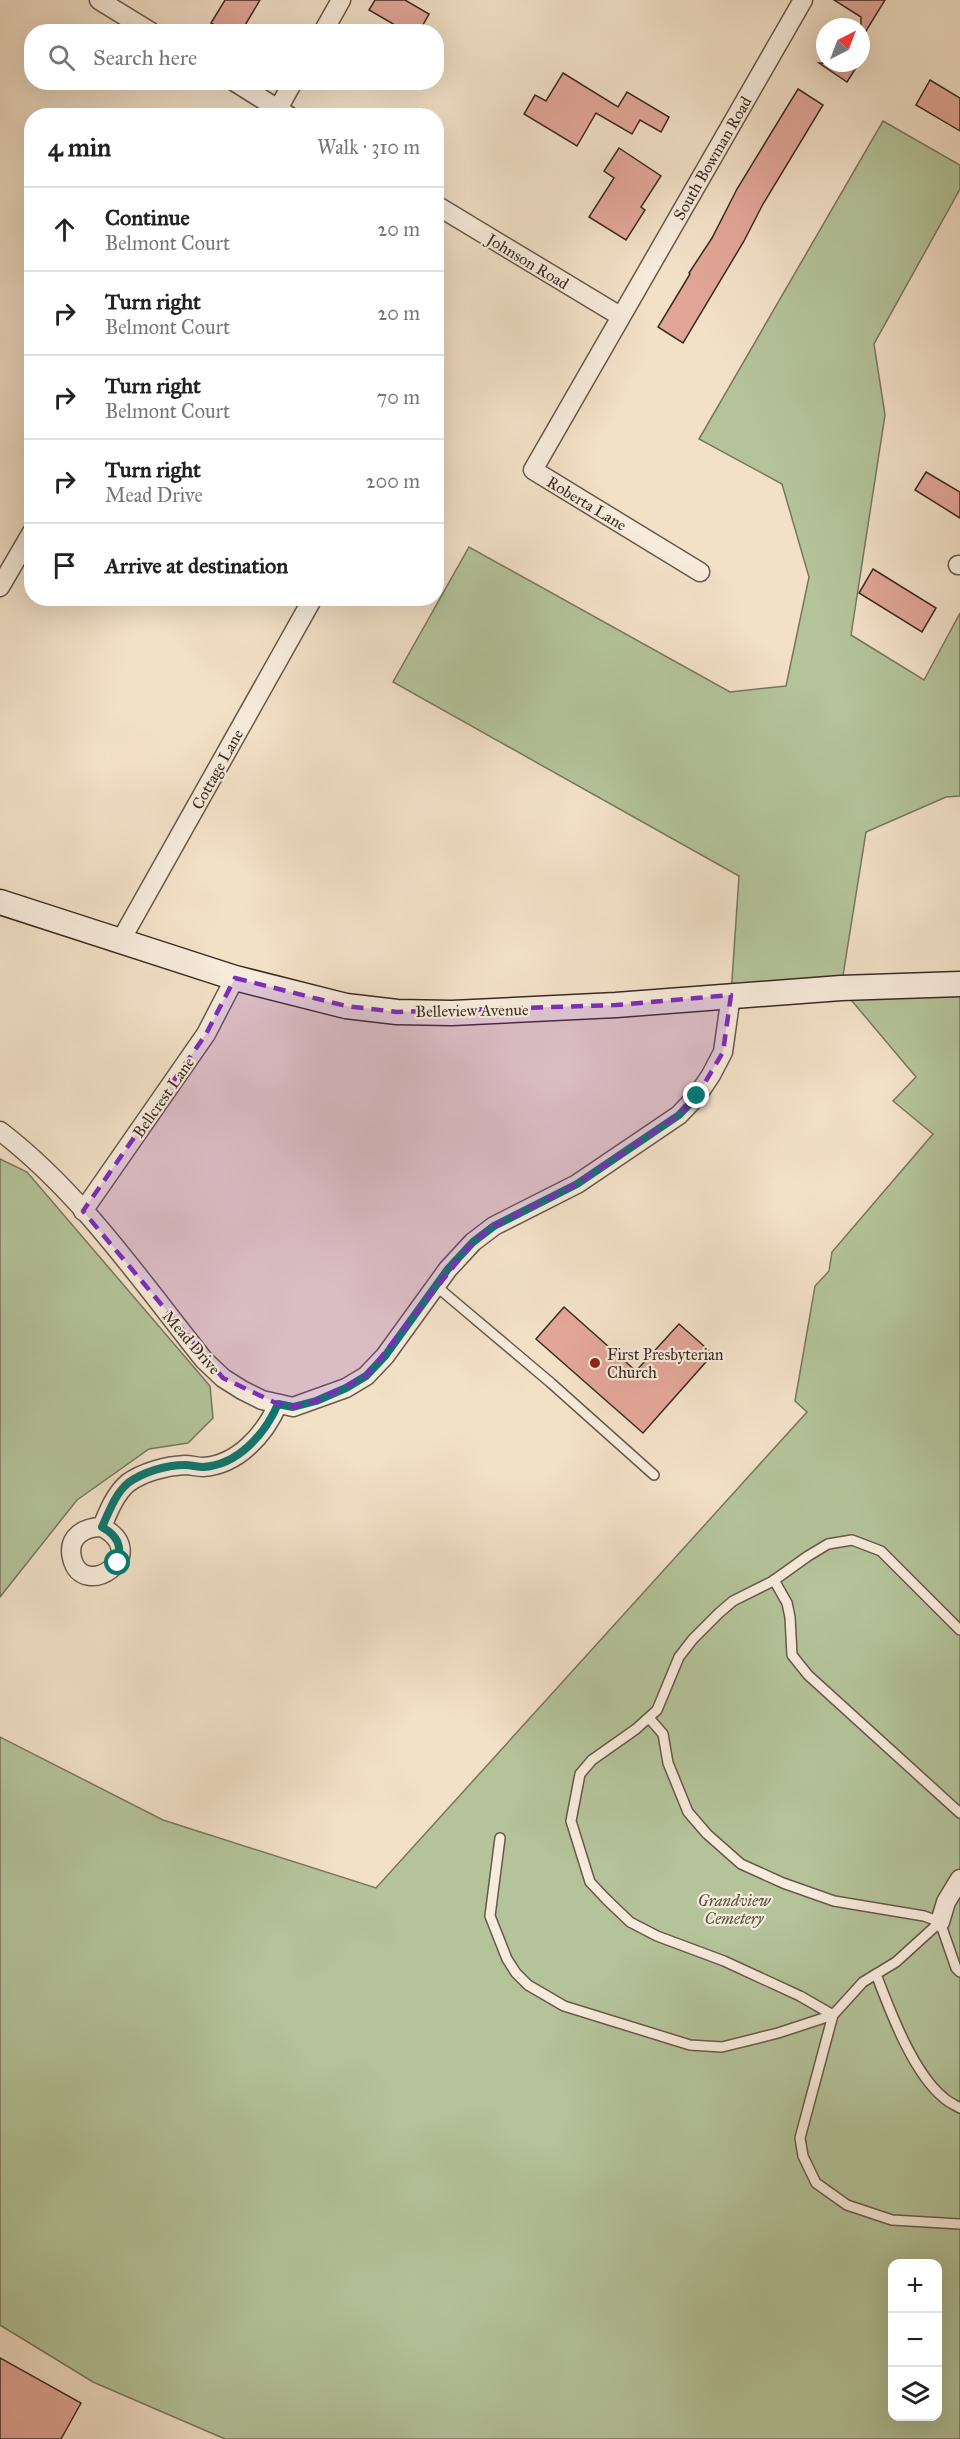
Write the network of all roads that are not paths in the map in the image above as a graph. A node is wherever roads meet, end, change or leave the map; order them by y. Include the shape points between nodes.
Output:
1 (99, 0) edge
2 (341, 0) edge
3 (803, 0) edge
4 (137, 24) edge
5 (328, 24) edge
6 (248, 90) edge
7 (290, 90) edge
8 (277, 108) edge
9 (284, 108) edge
10 (444, 210) edge
11 (620, 316) junction
12 (24, 546) edge
13 (700, 572) dead end
14 (0, 587) edge
15 (309, 606) edge
16 (0, 902) edge
17 (121, 940) junction
18 (235, 978) junction
19 (960, 984) edge
20 (731, 995) junction
21 (0, 1131) edge
22 (83, 1211) junction
23 (436, 1286) junction
24 (278, 1404) junction
25 (654, 1475) dead end
26 (102, 1527) dead end
27 (774, 1580) junction
28 (960, 1630) edge
29 (649, 1718) junction
30 (960, 1813) edge
31 (500, 1838) dead end
32 (960, 1879) edge
33 (940, 1922) junction
34 (960, 1972) edge
35 (876, 1974) junction
36 (833, 2015) junction
37 (960, 2108) edge
38 (960, 2224) edge

1 - 4 street
2 - 5 street
3 - 11 street, South Bowman Road
6 - 8 street
7 - 9 street
10 - 11 street, Johnson Road
11 - 13 street, Roberta Lane via 533,470
12 - 14 street
15 - 17 street, Cottage Lane
16 - 17 street, Belleview Avenue
17 - 18 street, Belleview Avenue
18 - 20 street, Belleview Avenue via 346,1006 397,1012 604,1006
18 - 22 street, Bellcrest Lane via 206,1035
19 - 20 street, Belleview Avenue
20 - 23 street, Mead Drive via 723,1052 711,1076 679,1115 577,1184 494,1226 473,1242
21 - 22 street, Mead Drive
22 - 24 street, Mead Drive via 204,1360 242,1390
23 - 24 street, Mead Drive via 366,1376 316,1401 293,1407
23 - 25 lane
24 - 26 street via 259,1435 232,1459 203,1467 161,1469 127,1484 115,1498
27 - 28 lane via 828,1544 852,1540 867,1544 881,1551
27 - 29 lane via 733,1601 693,1639 679,1657 657,1710
27 - 30 lane via 787,1603 792,1655 808,1675
29 - 33 lane via 663,1734 668,1763 688,1812 741,1864 834,1901
29 - 36 lane via 592,1760 580,1774 571,1821 590,1882 630,1922 724,1961
31 - 36 lane via 490,1916 516,1973 528,1985 564,2006 690,2045 722,2047
32 - 33 street
33 - 34 lane
33 - 35 lane via 896,1962
35 - 36 lane via 863,1982
35 - 37 lane via 893,2020 922,2072 944,2098
36 - 38 lane via 800,2138 803,2156 816,2183 847,2205 892,2220

